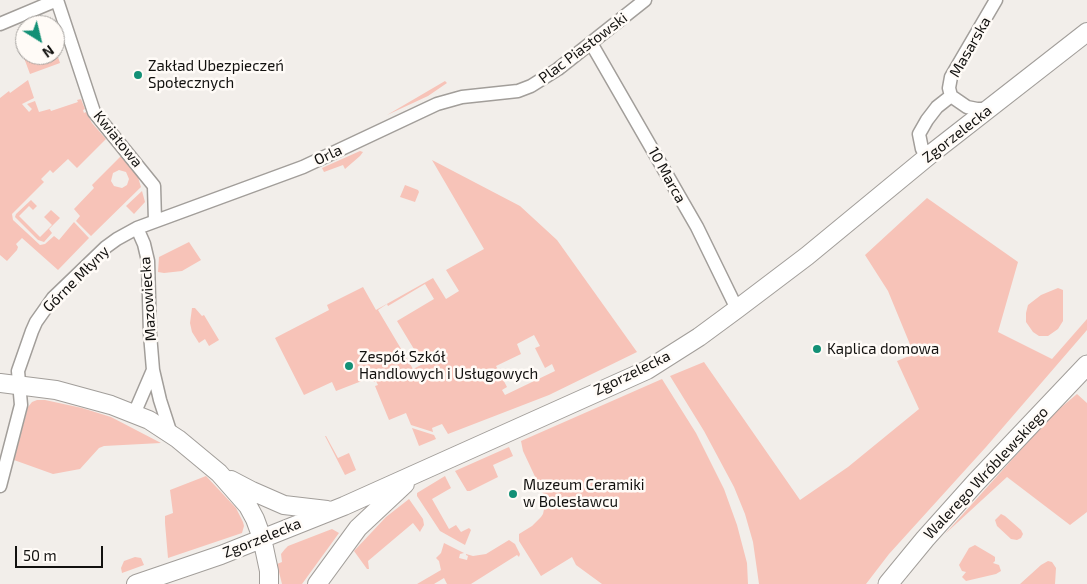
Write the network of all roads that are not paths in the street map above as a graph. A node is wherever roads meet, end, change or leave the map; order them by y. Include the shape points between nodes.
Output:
1 (57, 0) edge
2 (645, 0) edge
3 (996, 0) edge
4 (0, 24) edge
5 (1087, 32) edge
6 (591, 43) junction
7 (518, 92) joint
8 (951, 96) junction
9 (989, 109) junction
10 (932, 153) junction
11 (155, 221) junction
12 (138, 228) junction
13 (738, 309) junction
14 (1087, 365) edge
15 (153, 370) junction
16 (0, 383) edge
17 (19, 384) junction
18 (134, 414) junction
19 (171, 434) junction
20 (219, 473) junction
21 (415, 474) junction
22 (0, 486) edge
23 (332, 510) junction
24 (262, 538) junction
25 (136, 584) edge
26 (270, 584) edge
27 (317, 584) edge
28 (888, 584) edge

1 - 4 street
1 - 11 street, Kwiatowa via 94,112 154,186
2 - 6 street, Plac Piastowski
3 - 8 street, Masarska via 951,77
5 - 9 street, Zgorzelecka
6 - 7 street, Plac Piastowski via 543,79
6 - 13 street, 10 Marca via 693,221
7 - 11 street, Orla via 462,97 437,104 303,167
8 - 9 street, Masarska via 967,107
8 - 10 street, Masarska via 927,120 919,134 922,149
9 - 10 street, Zgorzelecka
10 - 13 street, Zgorzelecka
11 - 12 street, Orla
12 - 15 street, Mazowiecka via 148,261
12 - 17 street, Górne Młyny via 106,247 53,298 32,331 18,371
13 - 21 street, Zgorzelecka via 647,370
14 - 28 main road, Walerego Wróblewskiego via 976,482
15 - 18 street, Mazowiecka
15 - 19 street, Mazowiecka
16 - 17 street
17 - 18 street via 79,395
17 - 22 street, Górne Młyny via 22,405
18 - 19 street
19 - 20 street
20 - 23 street via 252,492 284,504
20 - 24 street via 248,506
21 - 23 street, Zgorzelecka
21 - 27 street via 358,528
23 - 24 street, Zgorzelecka
24 - 25 street, Zgorzelecka
24 - 26 street

